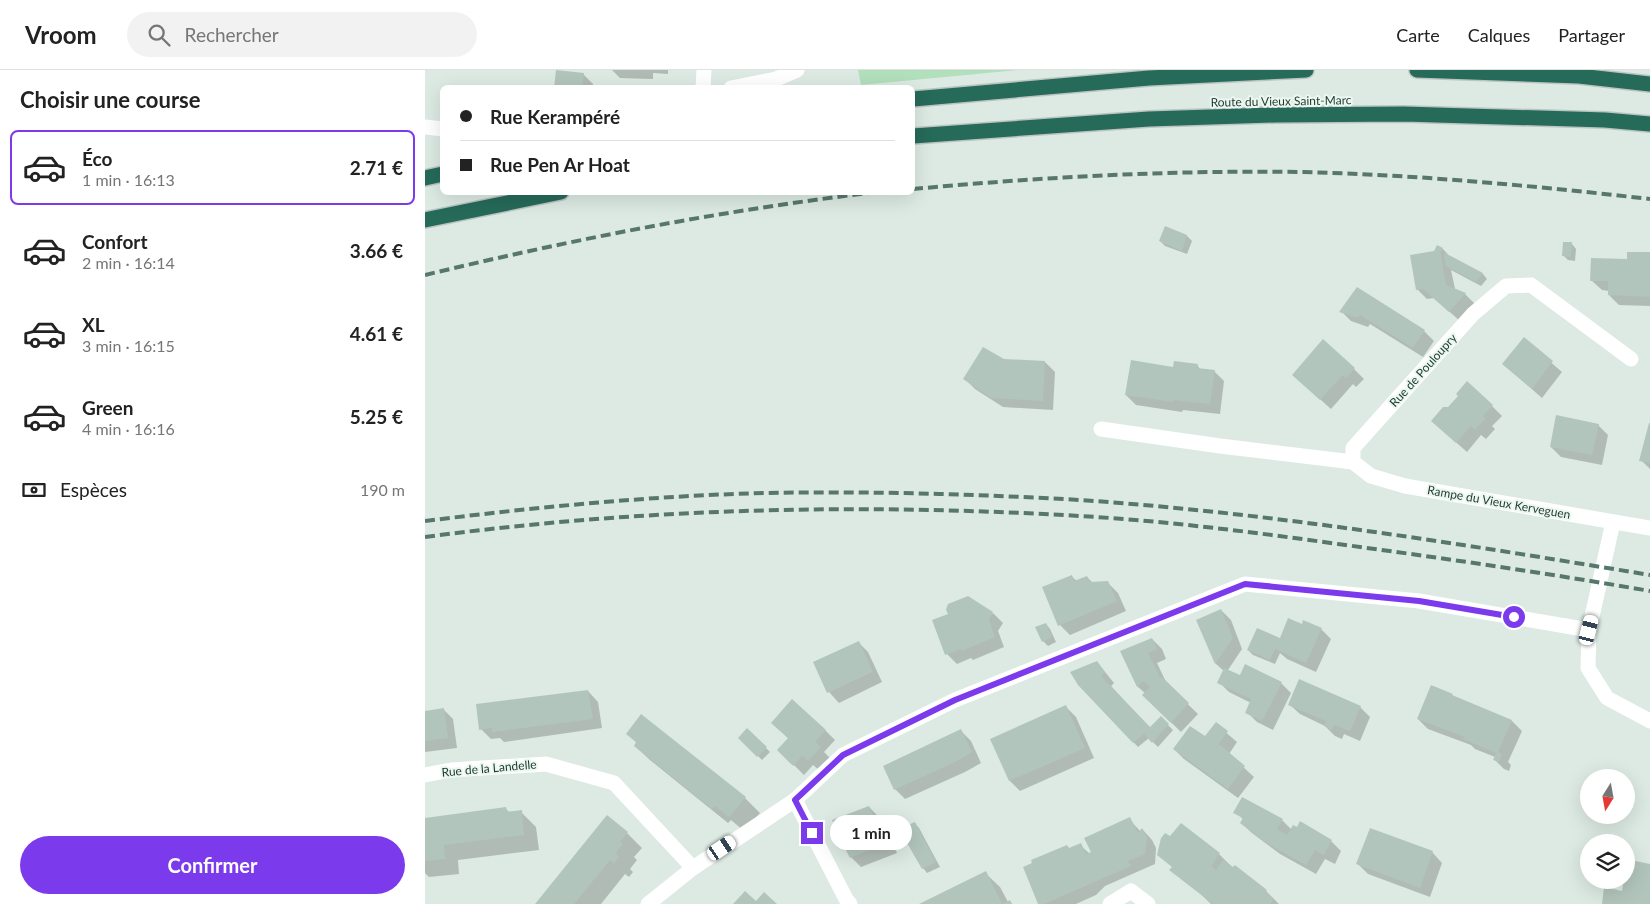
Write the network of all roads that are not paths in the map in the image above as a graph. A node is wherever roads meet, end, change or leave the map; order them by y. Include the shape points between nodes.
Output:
1 (704, 70) edge
2 (797, 70) edge
3 (1306, 70) edge
4 (1417, 70) edge
5 (1650, 84) edge
6 (703, 85) edge
7 (748, 85) edge
8 (915, 99) edge
9 (1650, 124) edge
10 (425, 127) edge
11 (440, 129) edge
12 (915, 136) edge
13 (440, 175) edge
14 (425, 178) edge
15 (546, 195) edge
16 (425, 220) edge
17 (1631, 359) dead end
18 (1101, 429) dead end
19 (1353, 462) junction
20 (1613, 522) junction
21 (1650, 528) edge
22 (1589, 630) junction
23 (1650, 721) edge
24 (425, 775) edge
25 (795, 800) junction
26 (693, 868) junction
27 (658, 901) edge
28 (850, 904) edge
29 (1110, 904) edge
30 (1148, 904) edge

1 - 6 street
2 - 7 street via 776,80
3 - 8 highway via 1149,78
4 - 5 highway via 1579,76
9 - 12 highway, Route du Vieux Saint-Marc via 1404,114 1275,115 1149,119
10 - 11 street
13 - 14 highway
15 - 16 highway
17 - 19 street, Rue de Pouloupry via 1531,285 1506,286 1473,314 1353,448
18 - 19 street
19 - 20 street, Rampe du Vieux Kerveguen via 1371,476 1405,486
20 - 21 street, Rampe du Vieux Kerveguen
20 - 22 street
22 - 23 street via 1588,668 1607,698
22 - 25 street via 1419,601 1245,584 955,700 843,755
24 - 26 street, Rue de la Landelle via 451,770 546,764 614,782
25 - 26 street
25 - 28 street
26 - 27 street
29 - 30 street via 1131,891

